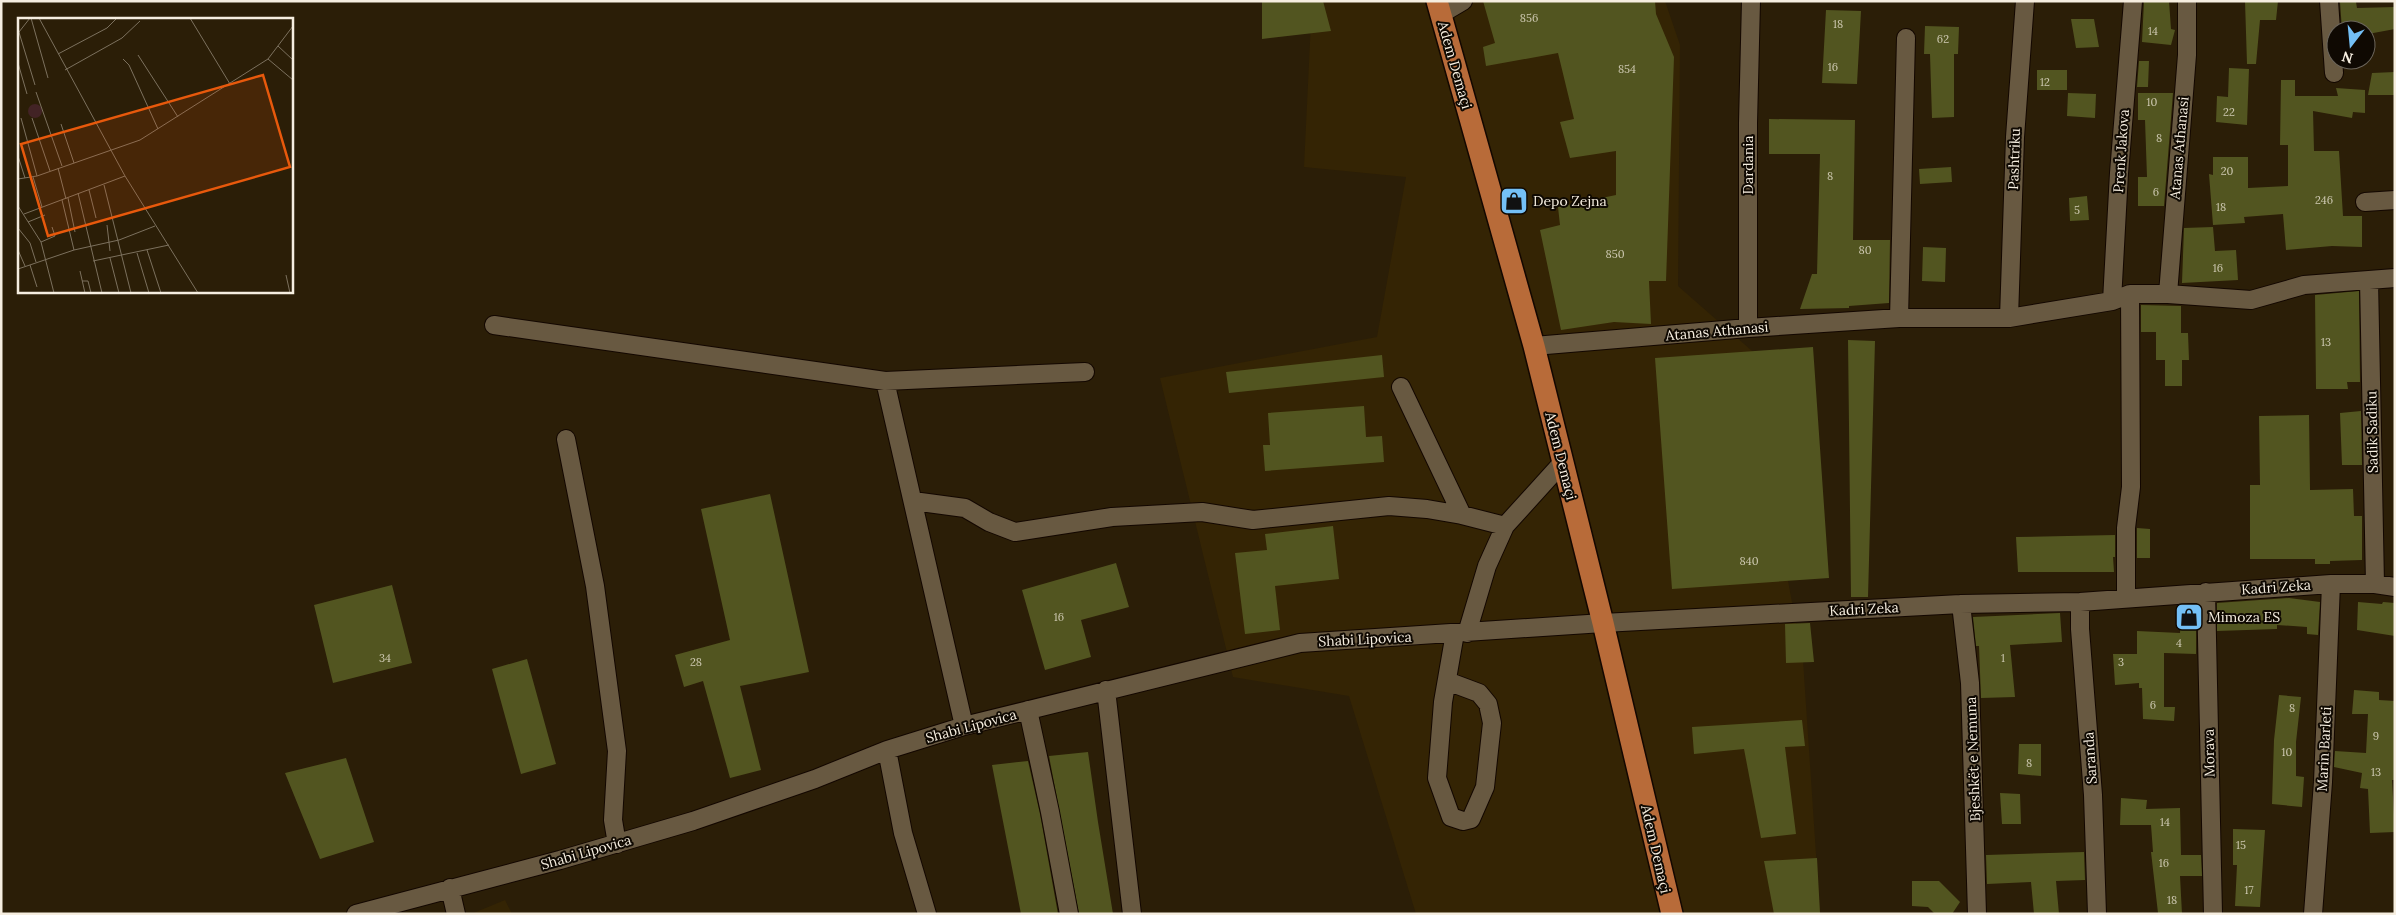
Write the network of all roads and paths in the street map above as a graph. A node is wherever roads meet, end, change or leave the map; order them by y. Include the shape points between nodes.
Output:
1 (1463, 1) edge
2 (1751, 1) edge
3 (2025, 1) edge
4 (2133, 1) edge
5 (2188, 1) edge
6 (2329, 1) edge
7 (1439, 8) edge
8 (1906, 38) dead end
9 (2334, 73) dead end
10 (2395, 200) edge
11 (2365, 202) dead end
12 (2395, 278) edge
13 (2369, 280) junction
14 (2130, 294) junction
15 (2168, 294) junction
16 (2112, 301) junction
17 (1900, 318) junction
18 (2008, 318) junction
19 (494, 325) dead end
20 (1748, 328) junction
21 (1534, 346) junction
22 (1085, 372) dead end
23 (885, 381) junction
24 (1401, 387) dead end
25 (566, 439) dead end
26 (1563, 462) junction
27 (913, 501) junction
28 (1462, 515) junction
29 (1505, 526) junction
30 (2331, 584) junction
31 (2374, 584) junction
32 (2395, 587) edge
33 (2206, 592) junction
34 (2126, 598) junction
35 (2080, 602) junction
36 (1961, 604) junction
37 (1603, 623) junction
38 (1461, 633) junction
39 (1446, 681) junction
40 (1106, 690) junction
41 (1028, 710) junction
42 (964, 726) junction
43 (887, 750) junction
44 (617, 844) junction
45 (450, 888) junction
46 (356, 914) edge
47 (456, 914) edge
48 (927, 914) edge
49 (1068, 914) edge
50 (1132, 914) edge
51 (1672, 914) edge
52 (1977, 914) edge
53 (2097, 914) edge
54 (2212, 914) edge
55 (2313, 914) edge

1 - 7 street
2 - 20 street, Dardania
3 - 18 street, Pashtriku via 2015,137
4 - 16 street, Prenk Jakova
5 - 15 street, Atanas Athanasi via 2187,55
6 - 9 street
7 - 21 main road, Adem Demaçi
8 - 17 street
10 - 11 street
12 - 13 street, Atanas Athanasi
13 - 15 street, Atanas Athanasi via 2304,285 2251,300
13 - 31 street, Sadik Sadiku
14 - 15 street, Atanas Athanasi
14 - 16 street, Atanas Athanasi
14 - 34 street via 2131,486 2126,528
16 - 18 street, Atanas Athanasi
17 - 18 street, Atanas Athanasi
17 - 20 street, Atanas Athanasi
19 - 23 street
20 - 21 street, Atanas Athanasi
21 - 26 main road, Adem Demaçi
22 - 23 street
23 - 27 street
24 - 28 street
25 - 44 street via 595,586 617,751 612,820
26 - 29 street
26 - 37 main road, Adem Demaçi
27 - 28 street via 965,508 1015,532 1112,517 1202,512 1253,520 1389,506
27 - 42 street
28 - 29 street
29 - 38 street
30 - 31 street, Kadri Zeka
30 - 33 street, Kadri Zeka
30 - 55 street, Marin Barleti via 2323,782
31 - 32 street, Kadri Zeka
33 - 34 street, Kadri Zeka
33 - 54 street, Morava
34 - 35 street, Kadri Zeka
35 - 36 street, Kadri Zeka
35 - 53 street, Saranda
36 - 37 street, Kadri Zeka
36 - 52 street, Bjeshkët e Nemuna via 1970,683
37 - 38 street, Shabi Lipovica
37 - 51 main road, Adem Demaçi
38 - 39 street
38 - 40 street, Shabi Lipovica via 1300,642
39 - 39 street via 1437,778 1451,817 1463,821 1471,819 1485,787 1492,723 1488,704 1479,693
40 - 41 street, Shabi Lipovica
40 - 50 street
41 - 42 street, Shabi Lipovica
41 - 49 street
42 - 43 street, Shabi Lipovica
43 - 44 street, Shabi Lipovica via 815,779
43 - 48 street via 903,833
44 - 45 street, Shabi Lipovica
45 - 46 street, Shabi Lipovica
45 - 47 street

